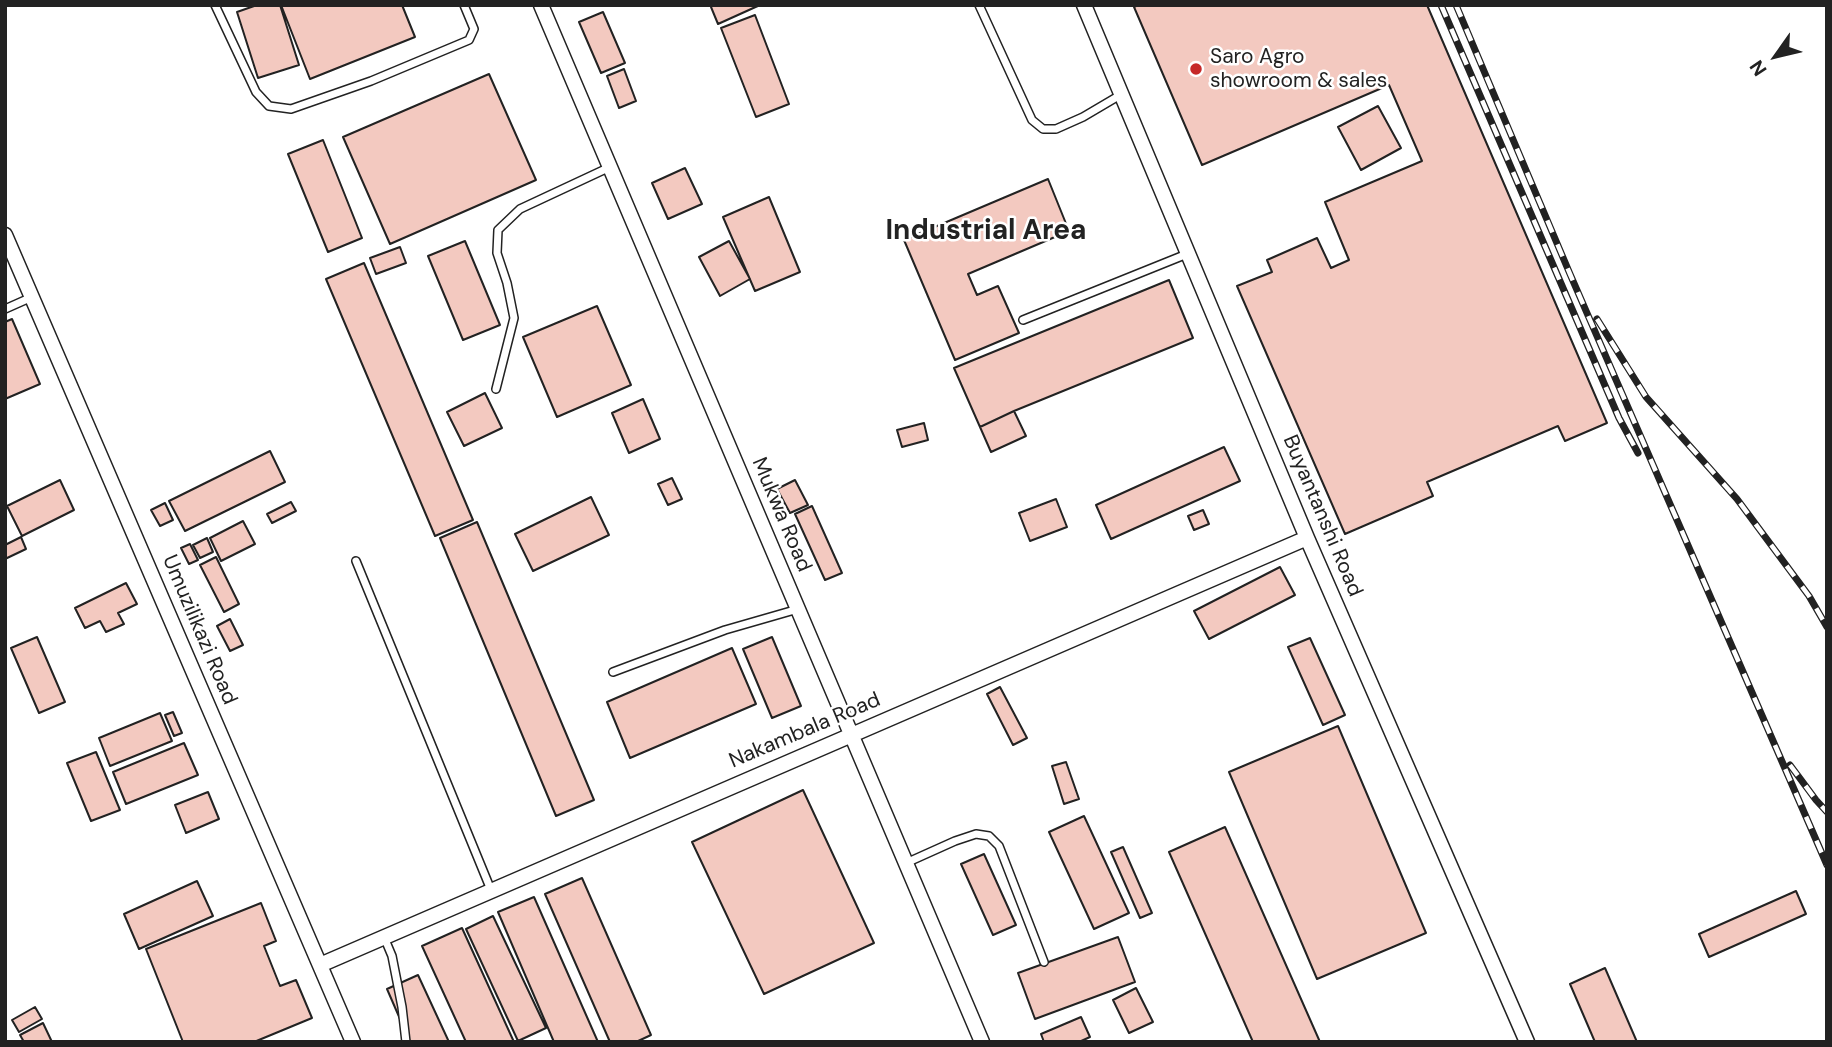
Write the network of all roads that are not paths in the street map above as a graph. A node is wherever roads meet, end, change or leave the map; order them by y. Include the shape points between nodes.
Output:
1 (215, 5) edge
2 (464, 5) edge
3 (541, 5) edge
4 (979, 5) edge
5 (1084, 5) edge
6 (1122, 94) junction
7 (610, 167) junction
8 (5, 235) edge
9 (1188, 254) junction
10 (32, 297) junction
11 (5, 309) edge
12 (1023, 320) dead end
13 (496, 389) dead end
14 (1307, 538) junction
15 (356, 561) dead end
16 (798, 609) junction
17 (612, 672) dead end
18 (852, 734) junction
19 (906, 863) junction
20 (491, 890) junction
21 (384, 937) junction
22 (1044, 962) dead end
23 (320, 965) junction
24 (353, 1042) edge
25 (406, 1042) edge
26 (982, 1042) edge
27 (1527, 1042) edge

1 - 2 lane via 256,92 270,106 291,109 470,40 474,29
3 - 7 street, Mukwa Road
4 - 6 lane via 1032,120 1042,128 1056,130
5 - 6 street, Buyantanshi Road
6 - 9 street, Buyantanshi Road
7 - 13 lane via 520,209 498,230 497,253 514,318
7 - 16 street, Mukwa Road
8 - 10 street, Umuzilikazi Road
9 - 12 lane
9 - 14 street, Buyantanshi Road
10 - 11 lane
10 - 23 street, Umuzilikazi Road
14 - 18 street, Nakambala Road
14 - 27 street, Buyantanshi Road
15 - 20 lane
16 - 17 lane via 724,630
16 - 18 street, Mukwa Road
18 - 19 street, Mukwa Road
18 - 20 street, Nakambala Road
19 - 22 lane via 976,834 989,836 999,846
19 - 26 street, Mukwa Road
20 - 21 street, Nakambala Road
21 - 23 street, Nakambala Road
21 - 25 lane via 392,956
23 - 24 street, Umuzilikazi Road

